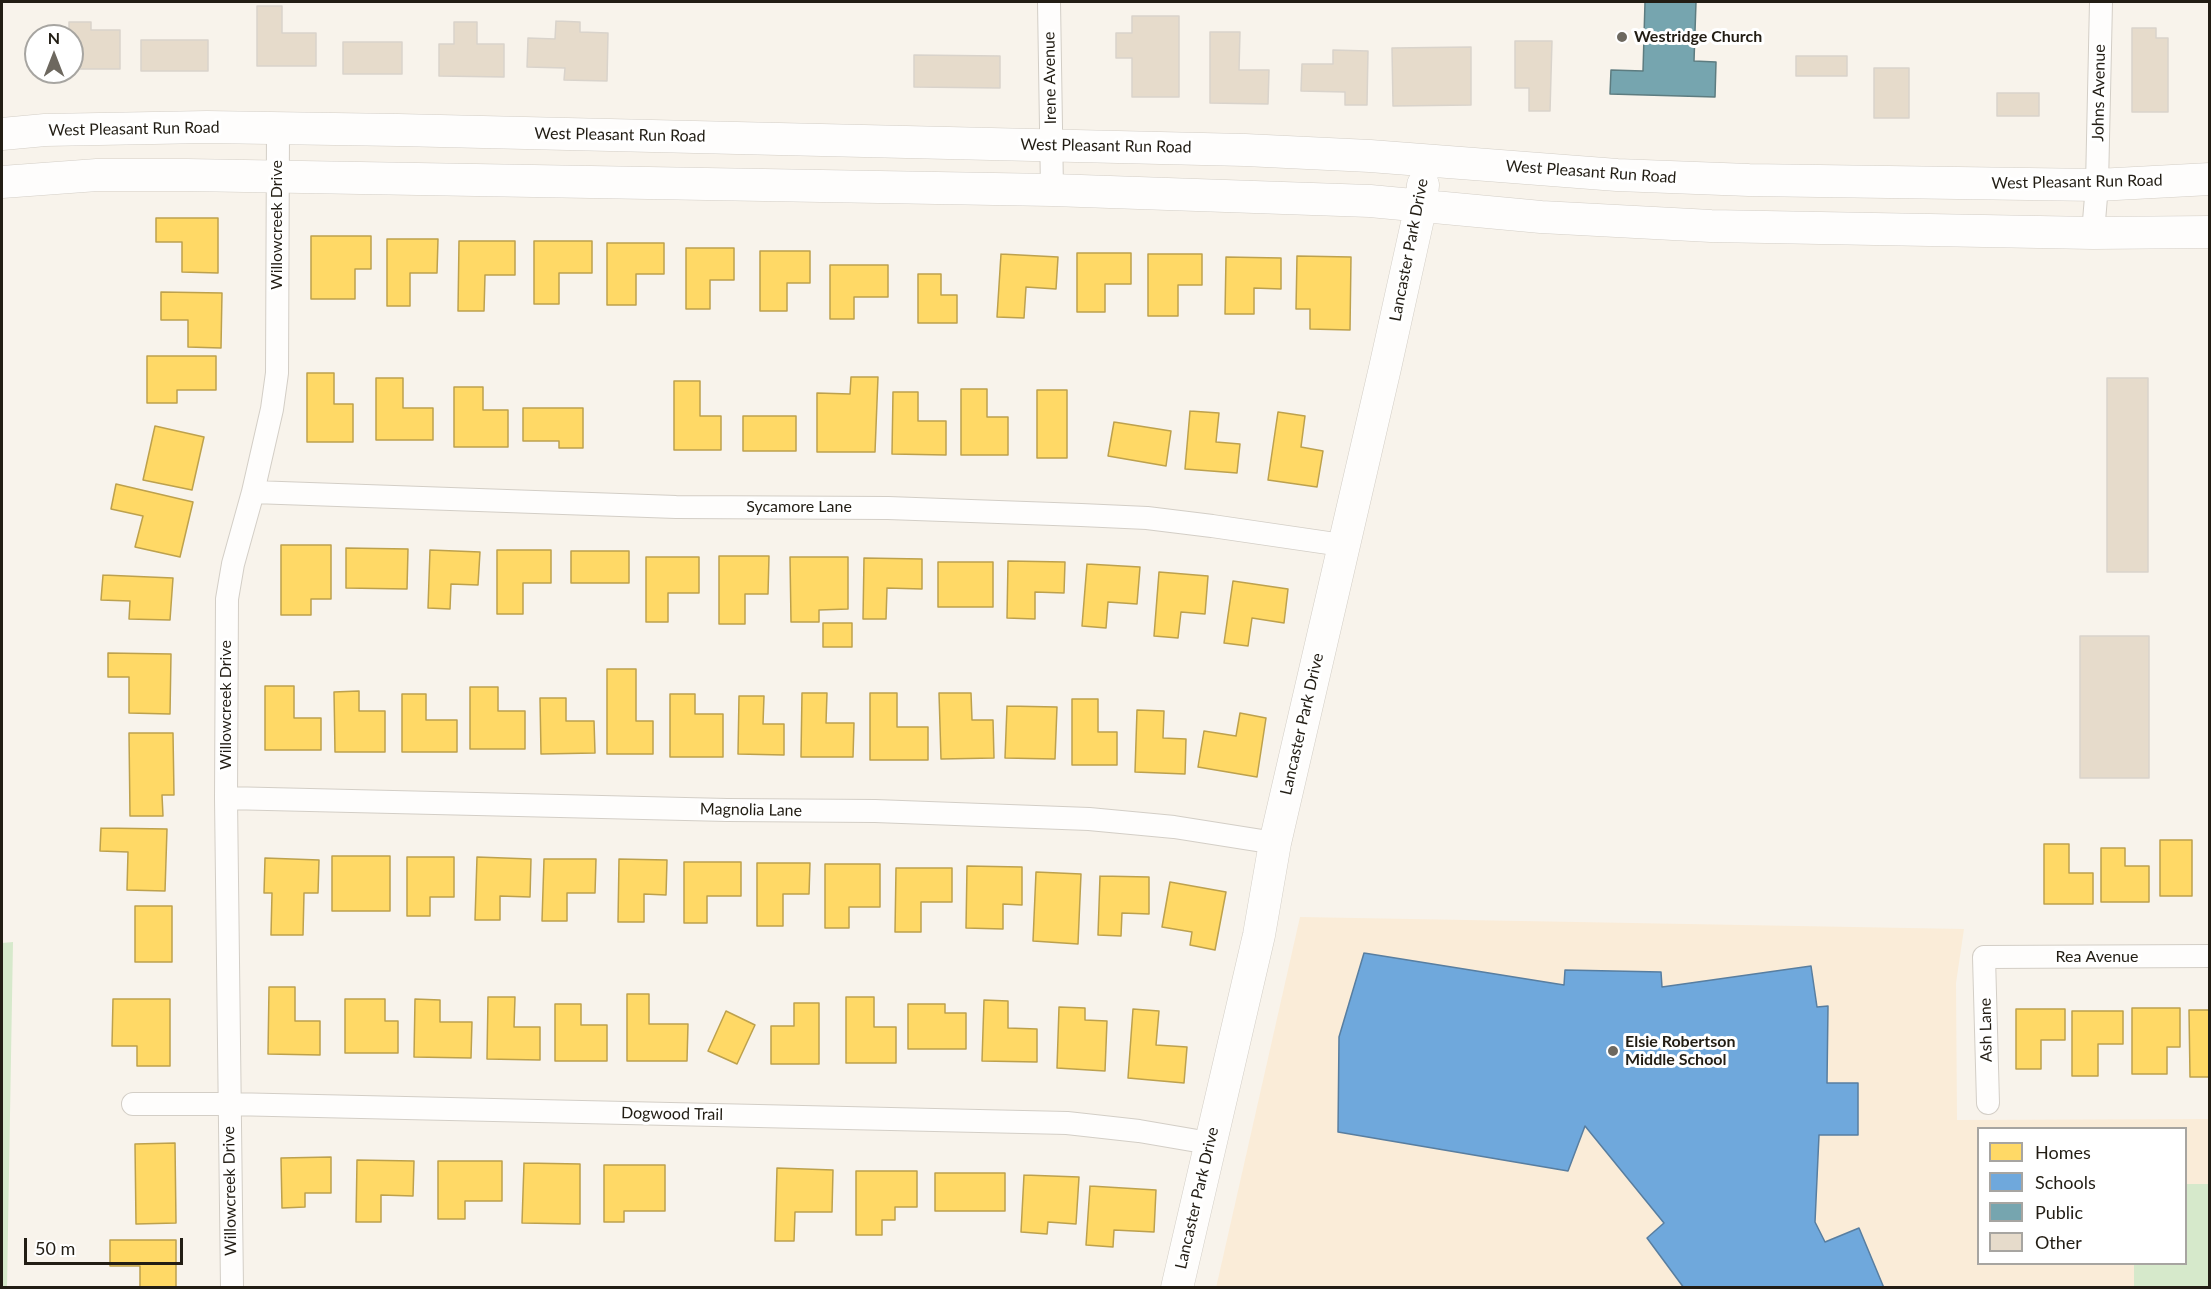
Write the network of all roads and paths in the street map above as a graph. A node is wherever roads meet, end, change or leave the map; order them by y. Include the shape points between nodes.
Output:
1 (1049, 2) edge
2 (2101, 2) edge
3 (278, 129) junction
4 (2, 134) edge
5 (1051, 145) junction
6 (2, 148) edge
7 (1425, 160) junction
8 (277, 177) junction
9 (2210, 179) edge
10 (1749, 180) junction
11 (4, 182) edge
12 (2097, 185) junction
13 (1052, 190) junction
14 (1421, 205) junction
15 (1747, 226) junction
16 (2210, 232) edge
17 (2093, 233) junction
18 (253, 492) junction
19 (1342, 545) junction
20 (225, 798) junction
21 (1275, 843) junction
22 (2210, 956) edge
23 (1984, 957) joint
24 (1988, 1103) dead end
25 (133, 1104) dead end
26 (229, 1104) junction
27 (1209, 1143) junction
28 (232, 1287) edge
29 (1177, 1287) edge

1 - 5 street, Irene Avenue
2 - 12 street, Johns Avenue
3 - 4 main road, West Pleasant Run Road via 196,127
3 - 5 main road, West Pleasant Run Road
3 - 8 street, Willowcreek Drive
5 - 7 main road, West Pleasant Run Road
5 - 13 street, Irene Avenue
6 - 11 main road
7 - 10 main road, West Pleasant Run Road via 1606,175
7 - 14 main road, Lancaster Park Drive
8 - 11 main road via 96,175
8 - 13 main road
8 - 18 street, Willowcreek Drive via 277,373 273,409
9 - 12 main road, West Pleasant Run Road
10 - 12 main road, West Pleasant Run Road
10 - 15 main road
12 - 17 street
13 - 14 main road
14 - 15 main road via 1541,217
14 - 19 main road, Lancaster Park Drive
15 - 17 main road
16 - 17 main road
18 - 19 street, Sycamore Lane via 1147,518
18 - 20 street, Willowcreek Drive via 227,599
19 - 21 main road, Lancaster Park Drive
20 - 21 street, Magnolia Lane via 1089,819
20 - 26 street, Willowcreek Drive
21 - 27 main road, Lancaster Park Drive via 1259,935
22 - 23 street, Rea Avenue
23 - 24 street, Ash Lane
25 - 26 street, Dogwood Trail
26 - 27 street, Dogwood Trail via 1067,1122
26 - 28 street, Willowcreek Drive
27 - 29 main road, Lancaster Park Drive

